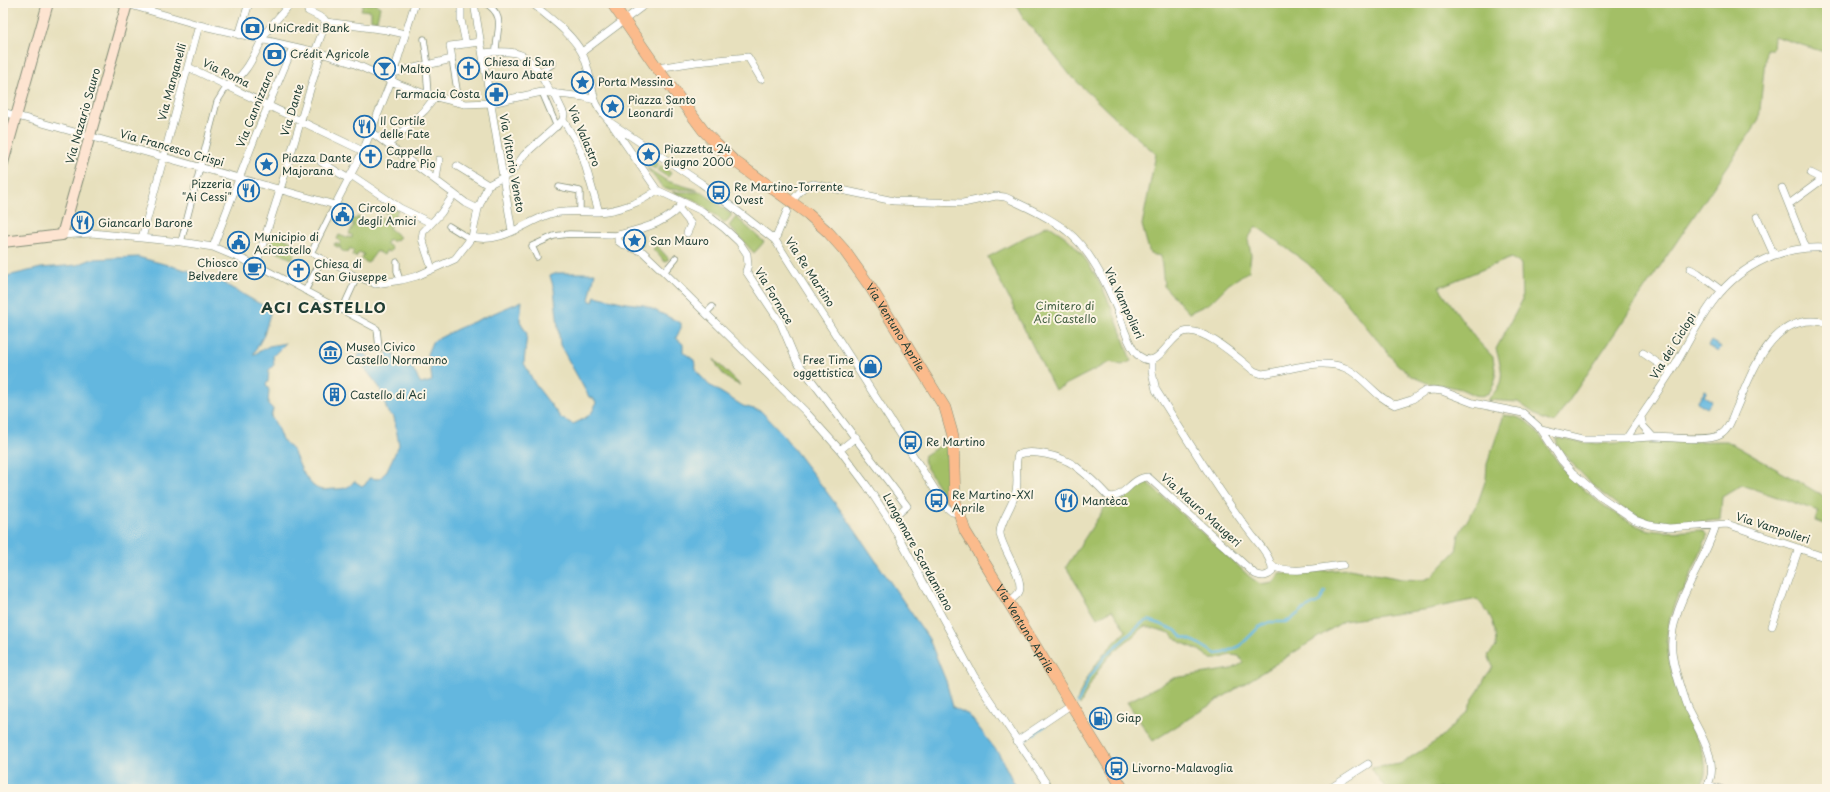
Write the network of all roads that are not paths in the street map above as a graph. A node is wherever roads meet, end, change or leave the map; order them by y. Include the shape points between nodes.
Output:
1 (48, 3) edge
2 (125, 3) edge
3 (249, 3) edge
4 (291, 3) edge
5 (414, 3) edge
6 (461, 3) edge
7 (474, 3) edge
8 (485, 3) edge
9 (532, 3) edge
10 (612, 3) edge
11 (647, 3) edge
12 (308, 11) dead end
13 (625, 20) junction
14 (326, 22) junction
15 (199, 25) junction
16 (405, 34) junction
17 (239, 35) junction
18 (262, 39) junction
19 (424, 39) dead end
20 (480, 42) junction
21 (466, 44) junction
22 (293, 47) junction
23 (318, 52) junction
24 (496, 52) junction
25 (582, 52) junction
26 (482, 53) junction
27 (452, 60) junction
28 (553, 64) dead end
29 (427, 66) junction
30 (188, 67) junction
31 (658, 68) junction
32 (539, 73) junction
33 (392, 77) junction
34 (761, 79) dead end
35 (227, 86) junction
36 (542, 92) junction
37 (552, 93) junction
38 (431, 96) junction
39 (595, 100) junction
40 (457, 102) junction
41 (491, 103) junction
42 (268, 105) junction
43 (3, 112) edge
44 (17, 116) junction
45 (563, 120) junction
46 (300, 121) junction
47 (611, 123) junction
48 (557, 127) junction
49 (371, 132) junction
50 (90, 137) junction
51 (389, 144) junction
52 (362, 151) junction
53 (163, 156) junction
54 (438, 160) dead end
55 (321, 162) dead end
56 (3, 163) edge
57 (457, 166) dead end
58 (201, 167) junction
59 (1811, 173) dead end
60 (350, 177) junction
61 (239, 178) junction
62 (504, 178) junction
63 (436, 180) junction
64 (1825, 180) edge
65 (488, 185) junction
66 (559, 187) dead end
67 (1782, 188) dead end
68 (280, 190) junction
69 (657, 190) junction
70 (454, 194) junction
71 (683, 202) junction
72 (1789, 204) junction
73 (335, 205) junction
74 (789, 206) junction
75 (478, 209) junction
76 (679, 209) junction
77 (580, 211) junction
78 (599, 212) junction
79 (1757, 217) dead end
80 (431, 223) junction
81 (449, 226) dead end
82 (512, 231) junction
83 (687, 233) dead end
84 (62, 235) junction
85 (618, 235) junction
86 (142, 238) junction
87 (471, 238) junction
88 (775, 240) junction
89 (3, 242) edge
90 (181, 242) junction
91 (213, 247) junction
92 (1806, 248) junction
93 (1827, 248) edge
94 (1774, 255) junction
95 (319, 257) junction
96 (537, 257) dead end
97 (676, 258) dead end
98 (397, 264) dead end
99 (256, 265) junction
100 (432, 269) junction
101 (1690, 269) dead end
102 (664, 272) junction
103 (357, 277) junction
104 (400, 277) dead end
105 (375, 284) joint
106 (305, 291) junction
107 (1722, 291) junction
108 (712, 307) dead end
109 (342, 310) junction
110 (706, 313) junction
111 (1827, 323) edge
112 (379, 348) dead end
113 (1643, 353) dead end
114 (1152, 360) junction
115 (1671, 372) junction
116 (1641, 417) junction
117 (1541, 429) junction
118 (856, 437) junction
119 (1653, 437) junction
120 (1626, 439) junction
121 (840, 450) junction
122 (958, 513) junction
123 (890, 521) junction
124 (1716, 525) junction
125 (1799, 548) junction
126 (1827, 558) edge
127 (1273, 566) junction
128 (1343, 566) dead end
129 (1008, 602) junction
130 (1772, 626) dead end
131 (1074, 709) junction
132 (1017, 740) junction
133 (1368, 764) dead end
134 (1707, 787) edge
135 (1050, 789) edge
136 (1123, 789) edge
137 (1329, 789) edge
138 (1721, 789) edge

1 - 44 main road
2 - 15 street
2 - 50 main road, Via Nazario Sauro
3 - 17 street
4 - 18 street
5 - 16 street
6 - 21 street via 461,20
7 - 20 street, Via Vittorio Veneto
8 - 24 street via 495,9 499,21
9 - 25 street via 563,30
10 - 13 main road, Via Ventuno Aprile
11 - 13 street
12 - 14 street
13 - 25 street
13 - 31 main road, Via Ventuno Aprile
14 - 16 street
14 - 23 street, Via Dante
15 - 17 street
15 - 30 street, Via Manganelli
16 - 33 street
17 - 18 street
18 - 22 street
18 - 35 street via 245,71
19 - 29 street
20 - 21 street
20 - 26 street, Via Vittorio Veneto
21 - 27 street via 450,46
22 - 23 street
22 - 42 street, Via Cannizzaro
23 - 33 street
23 - 46 street, Via Dante
24 - 26 street, Via Valastro
24 - 32 street, Via Valastro via 523,55
25 - 39 street
26 - 41 street, Via Vittorio Veneto
27 - 29 street
27 - 40 street
28 - 32 street
29 - 33 street
29 - 38 street
30 - 35 street, Via Roma
30 - 53 street, Via Manganelli
31 - 34 street via 748,57
31 - 74 main road, Via Ventuno Aprile via 717,146
32 - 37 street, Via Valastro
33 - 38 street
33 - 49 street
35 - 42 street, Via Roma
35 - 58 street via 217,102
36 - 37 street
36 - 41 street
36 - 48 street
37 - 39 street
37 - 45 street, Via Valastro via 564,114
38 - 40 street
38 - 51 street via 425,110
39 - 47 street, Via Re Martino
40 - 41 street
41 - 62 street, Via Vittorio Veneto
42 - 46 street, Via Roma
42 - 61 street, Via Cannizzaro
43 - 44 street, Via Francesco Crispi
44 - 50 street, Via Francesco Crispi
44 - 56 main road
45 - 48 street
45 - 78 street, Via Valastro via 582,154
46 - 52 street, Via Roma
46 - 68 street, Via Dante
47 - 69 street
47 - 88 street, Via Re Martino via 701,183
48 - 62 street via 529,150
49 - 51 street
49 - 52 street
50 - 53 street, Via Francesco Crispi
50 - 84 main road, Via Nazario Sauro
51 - 63 street
52 - 60 street
53 - 58 street, Via Francesco Crispi
53 - 86 street, Via Manganelli
54 - 63 street
55 - 60 street
57 - 65 street
58 - 61 street, Via Francesco Crispi
58 - 90 street
59 - 64 street
60 - 73 street
60 - 80 street via 400,208
61 - 68 street, Via Francesco Crispi
61 - 91 street, Via Cannizzaro
62 - 65 street
62 - 82 street, Via Vittorio Veneto
63 - 70 street
64 - 72 street
65 - 75 street
66 - 77 street via 580,191
67 - 72 street
68 - 73 street, Via Francesco Crispi
68 - 99 street, Via Dante
69 - 71 street, Via Fornace
69 - 78 street via 628,206
70 - 75 street
70 - 80 street
71 - 76 street
71 - 118 street, Via Fornace via 702,211 739,242 747,254 746,271 780,322 796,360
72 - 92 street
73 - 95 street via 311,253
74 - 88 street, Via Vampolieri
74 - 114 street, Via Vampolieri via 804,187 813,184 894,201 963,203 996,196 1005,197 1067,231 1082,247 1102,276 1133,348 1138,356
74 - 122 main road, Via Ventuno Aprile via 828,232 844,250 940,397 953,436 954,486
75 - 87 street
76 - 83 street via 691,224
76 - 85 street via 650,226
77 - 78 street
77 - 82 street via 551,214
79 - 94 street
80 - 100 street via 423,232 422,239
81 - 87 street
82 - 87 street via 497,238
84 - 86 street via 92,233
84 - 89 main road
85 - 96 street via 554,236 532,246
85 - 102 street, Lungomare Scardamiano via 618,240 622,244 643,252
86 - 90 street
87 - 100 street via 455,259
88 - 122 street, Via Re Martino via 946,507
90 - 91 street
91 - 99 street
92 - 93 street, Via dei Ciclopi
92 - 94 street, Via dei Ciclopi
94 - 107 street, Via dei Ciclopi via 1747,268
95 - 103 street
95 - 106 street
97 - 102 street
98 - 104 street
99 - 106 street
100 - 105 street via 402,280
101 - 107 street
102 - 110 street, Lungomare Scardamiano
103 - 105 street
103 - 109 street
106 - 109 street
107 - 115 street, Via dei Ciclopi
108 - 110 street
109 - 112 street via 377,330
110 - 121 street, Lungomare Scardamiano via 805,411
111 - 119 street via 1810,320 1789,325 1774,338 1754,368 1724,432 1714,437
113 - 115 street
114 - 117 street, Via Vampolieri via 1158,358 1177,336 1190,331 1199,332 1262,374 1318,364 1334,365 1350,371 1363,380 1373,392 1394,405 1411,400 1425,391 1442,391 1473,403 1523,413
114 - 127 street, Via Mauro Maugeri via 1156,390 1226,500
115 - 116 street, Via dei Ciclopi
116 - 119 street via 1643,426
116 - 120 street, Via dei Ciclopi
117 - 120 street via 1583,438
117 - 124 street, Via Vampolieri via 1573,473 1630,517 1649,525 1669,528
118 - 121 street
118 - 123 street, Via Fornace via 907,506
119 - 120 street
121 - 123 street, Lungomare Scardamiano
122 - 129 main road, Via Ventuno Aprile via 972,544
123 - 132 street, Lungomare Scardamiano via 974,676
124 - 125 street, Via Vampolieri via 1728,524
124 - 134 street via 1680,605 1673,630 1672,651 1686,705 1711,763
125 - 126 street, Via Vampolieri
125 - 130 street
127 - 128 street via 1280,570
127 - 129 street, Via Mauro Maugeri via 1272,572 1267,576 1255,574 1148,476 1141,477 1119,496 1113,497 1108,496 1072,464 1043,453 1024,452 1018,455 1016,461 1016,492 1000,529 1020,586 1018,594
129 - 131 main road, Via Ventuno Aprile
131 - 132 street
131 - 136 main road, Via Ventuno Aprile
132 - 135 street, Lungomare Scardamiano
133 - 137 street
134 - 138 street

